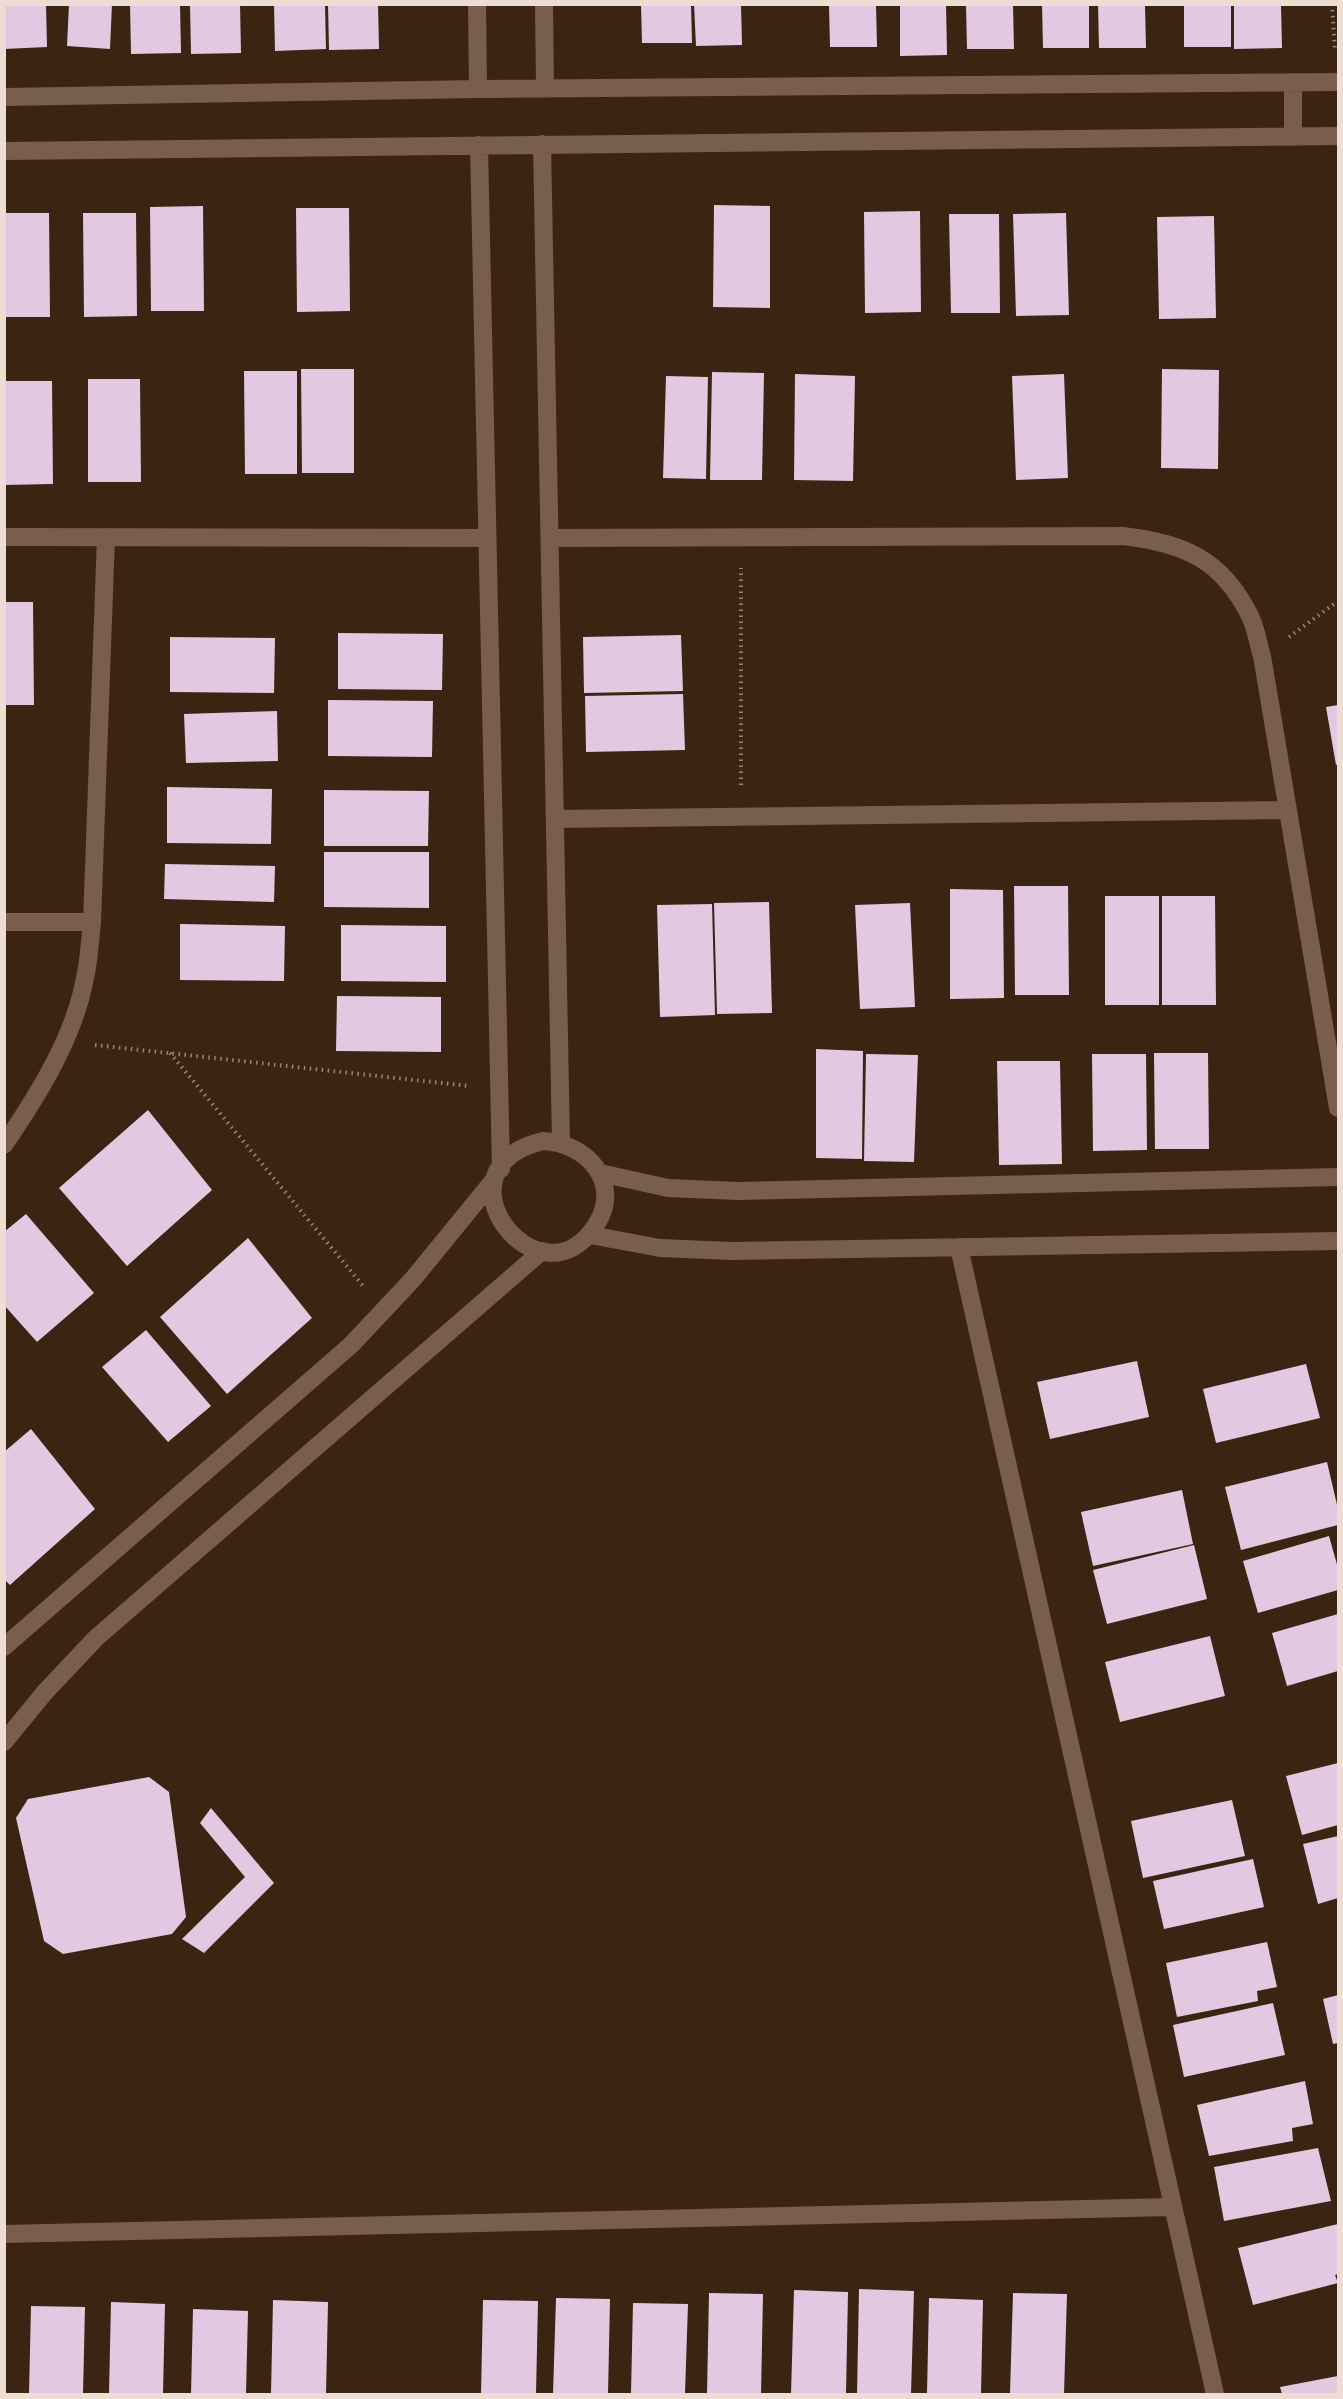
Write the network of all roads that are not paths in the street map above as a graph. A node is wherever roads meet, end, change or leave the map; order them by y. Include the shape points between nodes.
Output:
1 (477, 4) edge
2 (544, 4) edge
3 (1293, 82) junction
4 (1338, 82) edge
5 (544, 88) junction
6 (478, 89) junction
7 (4, 97) edge
8 (1293, 136) junction
9 (1338, 136) edge
10 (542, 144) junction
11 (479, 145) junction
12 (4, 151) edge
13 (4, 537) edge
14 (106, 537) junction
15 (487, 538) junction
16 (550, 538) junction
17 (1287, 810) junction
18 (555, 819) junction
19 (4, 922) edge
20 (92, 922) junction
21 (1338, 1108) edge
22 (561, 1142) junction
23 (4, 1145) edge
24 (600, 1173) junction
25 (497, 1175) junction
26 (1338, 1178) edge
27 (590, 1235) junction
28 (1338, 1241) edge
29 (959, 1247) junction
30 (542, 1251) junction
31 (4, 1647) edge
32 (4, 1742) edge
33 (1173, 2207) junction
34 (4, 2234) edge
35 (1215, 2394) edge

1 - 6 street
2 - 5 street
3 - 4 street
3 - 5 street
3 - 8 street
5 - 6 street
6 - 7 street
8 - 9 street
8 - 10 street
10 - 11 street
10 - 16 street
11 - 12 street
11 - 15 street
13 - 14 street
14 - 15 street
14 - 20 street
15 - 25 street via 499,1090
16 - 17 street via 1123,536 1163,540 1200,557 1230,583 1251,617 1262,656
16 - 18 street
17 - 18 street
17 - 21 street
18 - 22 street
19 - 20 street
20 - 23 street via 85,979 64,1042 34,1101
22 - 24 street via 577,1148
22 - 25 street via 526,1145 512,1155
24 - 26 street via 668,1188 738,1191
24 - 27 street via 605,1194 601,1216
25 - 30 street via 496,1213 503,1227 526,1247
25 - 31 street via 441,1247 351,1345
27 - 29 street via 660,1248 696,1250
27 - 30 street via 559,1251
28 - 29 street
29 - 33 street
30 - 32 street via 96,1638
33 - 34 street
33 - 35 street

